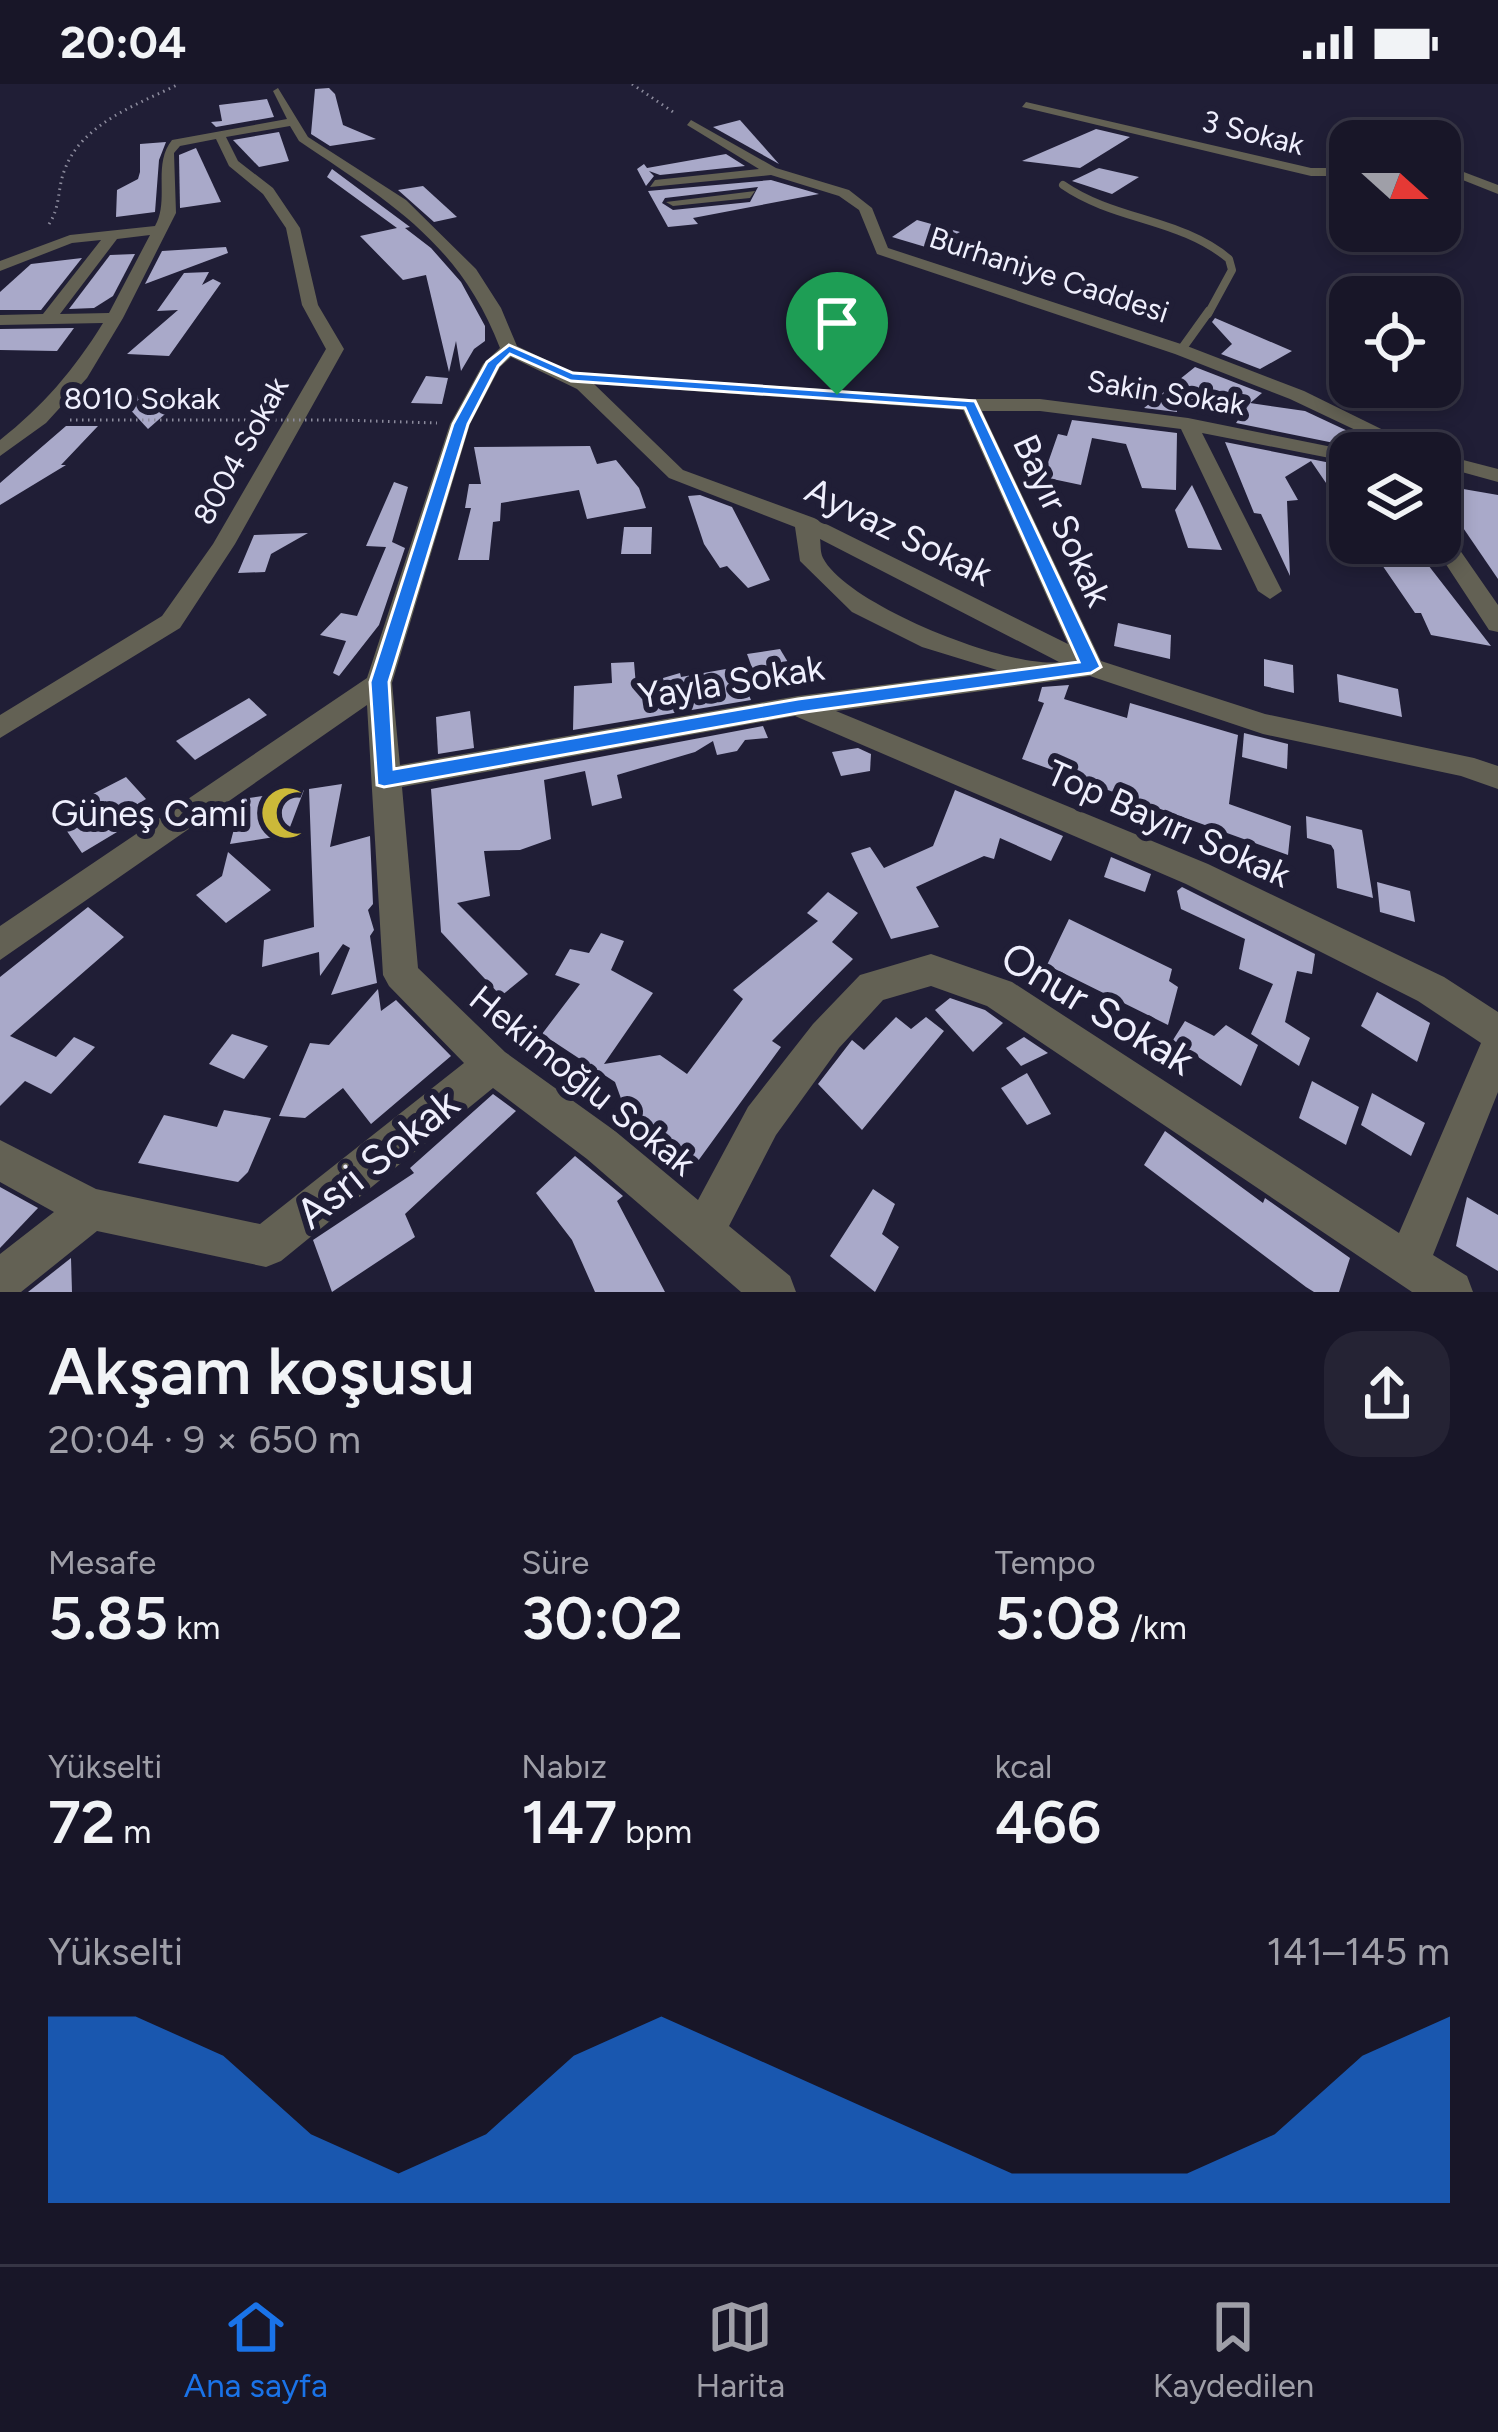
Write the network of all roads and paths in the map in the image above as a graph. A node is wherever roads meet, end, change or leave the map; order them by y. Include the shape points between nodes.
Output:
1 (179, 84) edge
2 (632, 84) edge
3 (278, 91) dead end
4 (1026, 105) dead end
5 (292, 122) junction
6 (691, 124) joint
7 (219, 134) junction
8 (772, 171) junction
9 (1329, 172) edge
10 (1461, 175) edge
11 (727, 176) junction
12 (655, 184) dead end
13 (1063, 185) dead end
14 (1498, 190) edge
15 (750, 194) junction
16 (673, 202) dead end
17 (767, 207) dead end
18 (49, 225) dead end
19 (160, 230) junction
20 (115, 232) junction
21 (2, 266) edge
22 (115, 318) junction
23 (47, 319) junction
24 (0, 320) edge
25 (509, 349) junction
26 (1181, 350) junction
27 (571, 377) junction
28 (970, 404) junction
29 (39, 419) junction
30 (460, 424) junction
31 (1188, 424) junction
32 (1376, 432) edge
33 (4, 445) edge
34 (1329, 452) edge
35 (1461, 466) edge
36 (1498, 476) edge
37 (1461, 480) edge
38 (1498, 488) edge
39 (806, 523) junction
40 (1458, 564) edge
41 (1270, 591) dead end
42 (1498, 623) edge
43 (1091, 667) junction
44 (1042, 675) junction
45 (379, 682) junction
46 (798, 706) junction
47 (0, 728) edge
48 (1498, 778) edge
49 (384, 779) junction
50 (0, 945) edge
51 (1498, 1033) edge
52 (1498, 1046) edge
53 (492, 1065) junction
54 (0, 1160) edge
55 (92, 1209) junction
56 (704, 1230) junction
57 (1408, 1263) junction
58 (0, 1281) edge
59 (774, 1292) edge
60 (1451, 1292) edge

1 - 18 path via 99,128 64,170 61,211
2 - 6 path
3 - 5 street
4 - 9 street, 3 Sokak
5 - 7 street
5 - 25 street via 303,140 401,203 471,272
6 - 8 street, Burhaniye Caddesi
7 - 19 street via 176,143 168,153 169,213
7 - 47 street, 8004 Sokak via 233,163 268,191 293,228 310,305 334,349 171,622
8 - 11 street
8 - 26 street, Burhaniye Caddesi via 844,193 865,208 882,251
10 - 14 street
11 - 12 street
11 - 15 street
13 - 26 lane via 1093,203 1196,236 1232,263
15 - 16 street
15 - 17 street
19 - 20 street
19 - 22 street
20 - 21 street via 70,239
20 - 23 street
22 - 23 street
22 - 29 street via 81,374
23 - 24 street
25 - 27 street, Ayvaz Sokak
25 - 30 street, Hekimoğlu Sokak via 492,364
26 - 32 street, Burhaniye Caddesi
27 - 28 street, Sakin Sokak
27 - 39 street, Ayvaz Sokak via 676,474
28 - 31 street, Sakin Sokak
28 - 43 street, Bayır Sokak
29 - 30 path, 8010 Sokak, bridge
29 - 33 street
30 - 45 street, Hekimoğlu Sokak
31 - 34 street, Sakin Sokak
31 - 41 street
35 - 36 street
37 - 38 street
39 - 43 street, Ayvaz Sokak
39 - 44 street via 812,561 861,606 932,641
40 - 42 street
43 - 44 street, Yayla Sokak
43 - 48 street, Ayvaz Sokak via 1263,724
44 - 46 street, Yayla Sokak
45 - 49 street, Hekimoğlu Sokak
45 - 50 street
46 - 49 street, Yayla Sokak
46 - 51 street, Top Bayırı Sokak via 1196,874 1431,989
49 - 53 street, Hekimoğlu Sokak via 401,975
52 - 57 street
53 - 55 street, Asri Sokak via 266,1246
53 - 56 street, Hekimoğlu Sokak
54 - 55 street
55 - 58 street
56 - 57 street, Onur Sokak via 762,1120 826,1036 872,987 931,970 998,994
56 - 59 street, Hekimoğlu Sokak
57 - 60 street, Onur Sokak

